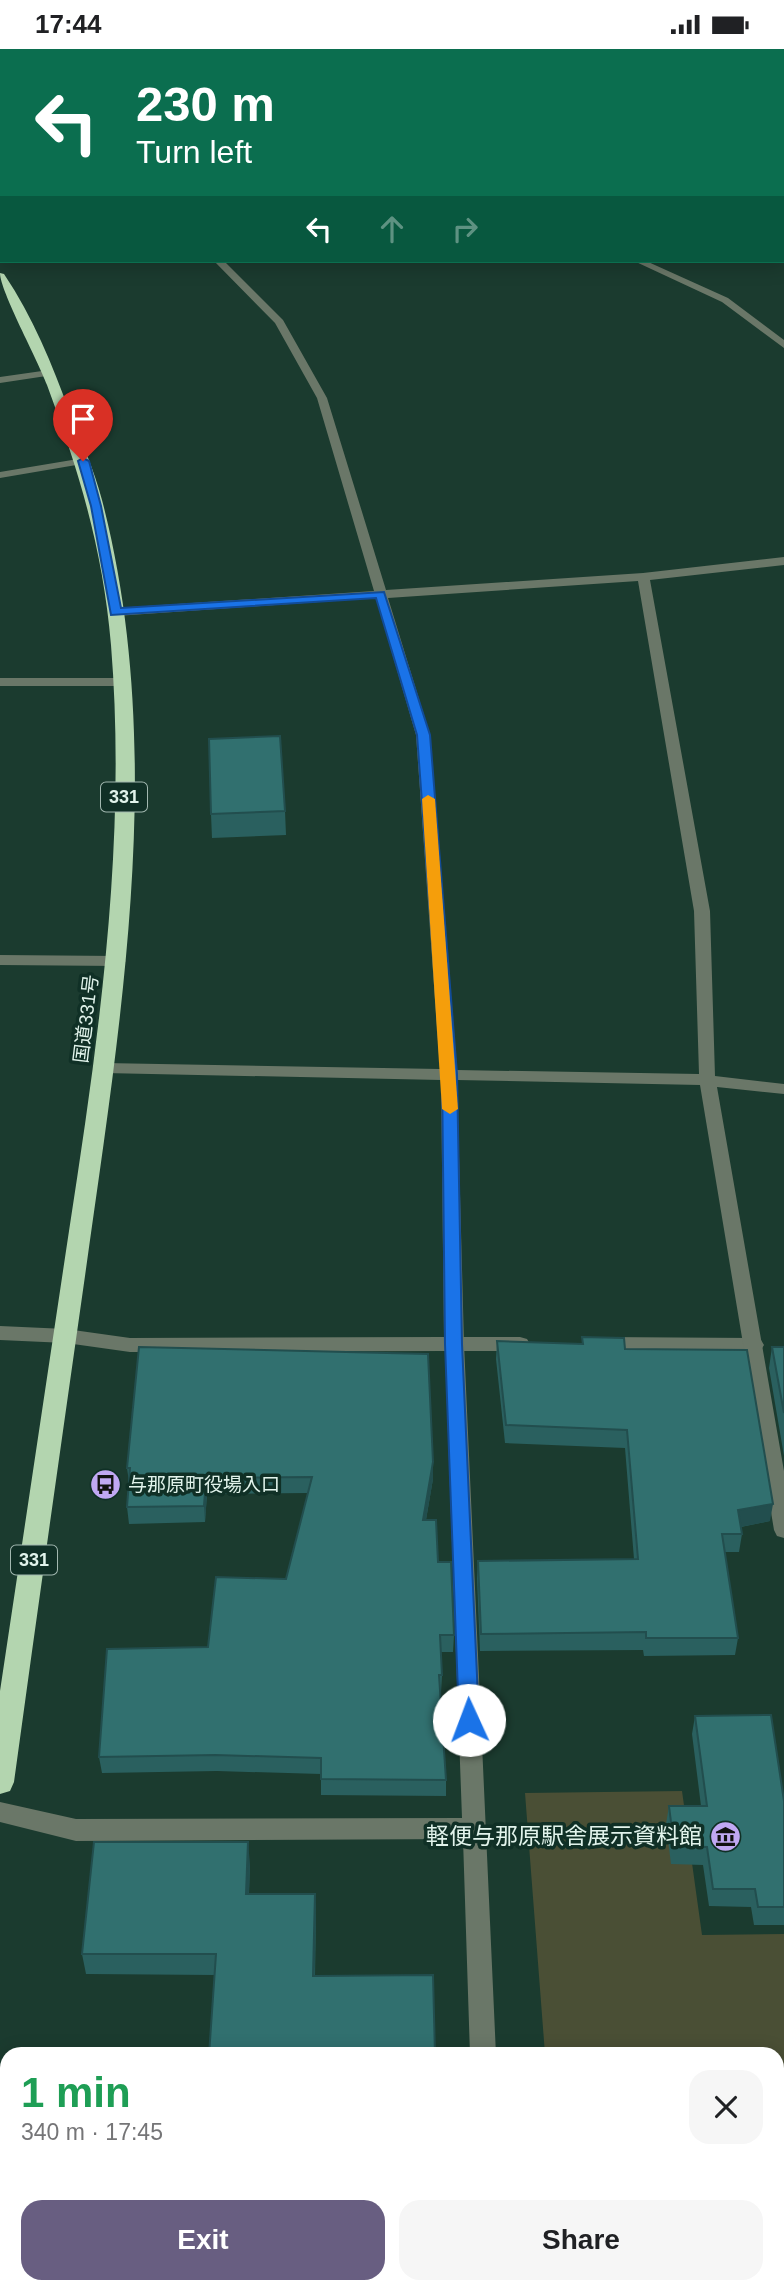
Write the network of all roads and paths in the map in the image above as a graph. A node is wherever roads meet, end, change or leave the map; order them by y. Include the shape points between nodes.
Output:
1 (221, 263) edge
2 (643, 263) edge
3 (0, 276) edge
4 (784, 345) edge
5 (49, 373) junction
6 (0, 380) edge
7 (83, 461) junction
8 (0, 475) edge
9 (784, 561) edge
10 (643, 577) junction
11 (380, 594) junction
12 (116, 612) junction
13 (0, 682) edge
14 (120, 682) junction
15 (0, 960) edge
16 (118, 961) junction
17 (104, 1068) junction
18 (449, 1074) junction
19 (707, 1080) junction
20 (784, 1089) edge
21 (0, 1333) edge
22 (66, 1336) junction
23 (454, 1344) junction
24 (536, 1344) edge
25 (577, 1344) edge
26 (754, 1345) junction
27 (784, 1530) edge
28 (0, 1782) edge
29 (0, 1812) edge
30 (473, 1828) junction
31 (483, 2047) edge

1 - 11 street via 279,322 321,398
2 - 4 street via 725,300
3 - 5 highway, 国道331号 / 331 via 18,303
5 - 6 street
5 - 7 highway, 国道331号 / 331
7 - 8 street
7 - 12 highway, 国道331号 / 331
9 - 10 street
10 - 11 street
10 - 19 street via 702,911
11 - 12 street
11 - 18 street via 423,735
12 - 14 highway, 国道331号 / 331
13 - 14 street
14 - 16 highway, 国道331号 / 331 via 124,810
15 - 16 street
16 - 17 highway, 国道331号 / 331
17 - 18 street
17 - 22 highway, 国道331号 / 331
18 - 19 street
18 - 23 street
19 - 20 street
19 - 26 street
21 - 22 street
22 - 23 street via 130,1345
22 - 28 highway, 国道331号 / 331
23 - 24 street
23 - 30 street
25 - 26 street
26 - 27 street
29 - 30 street via 76,1830
30 - 31 street

